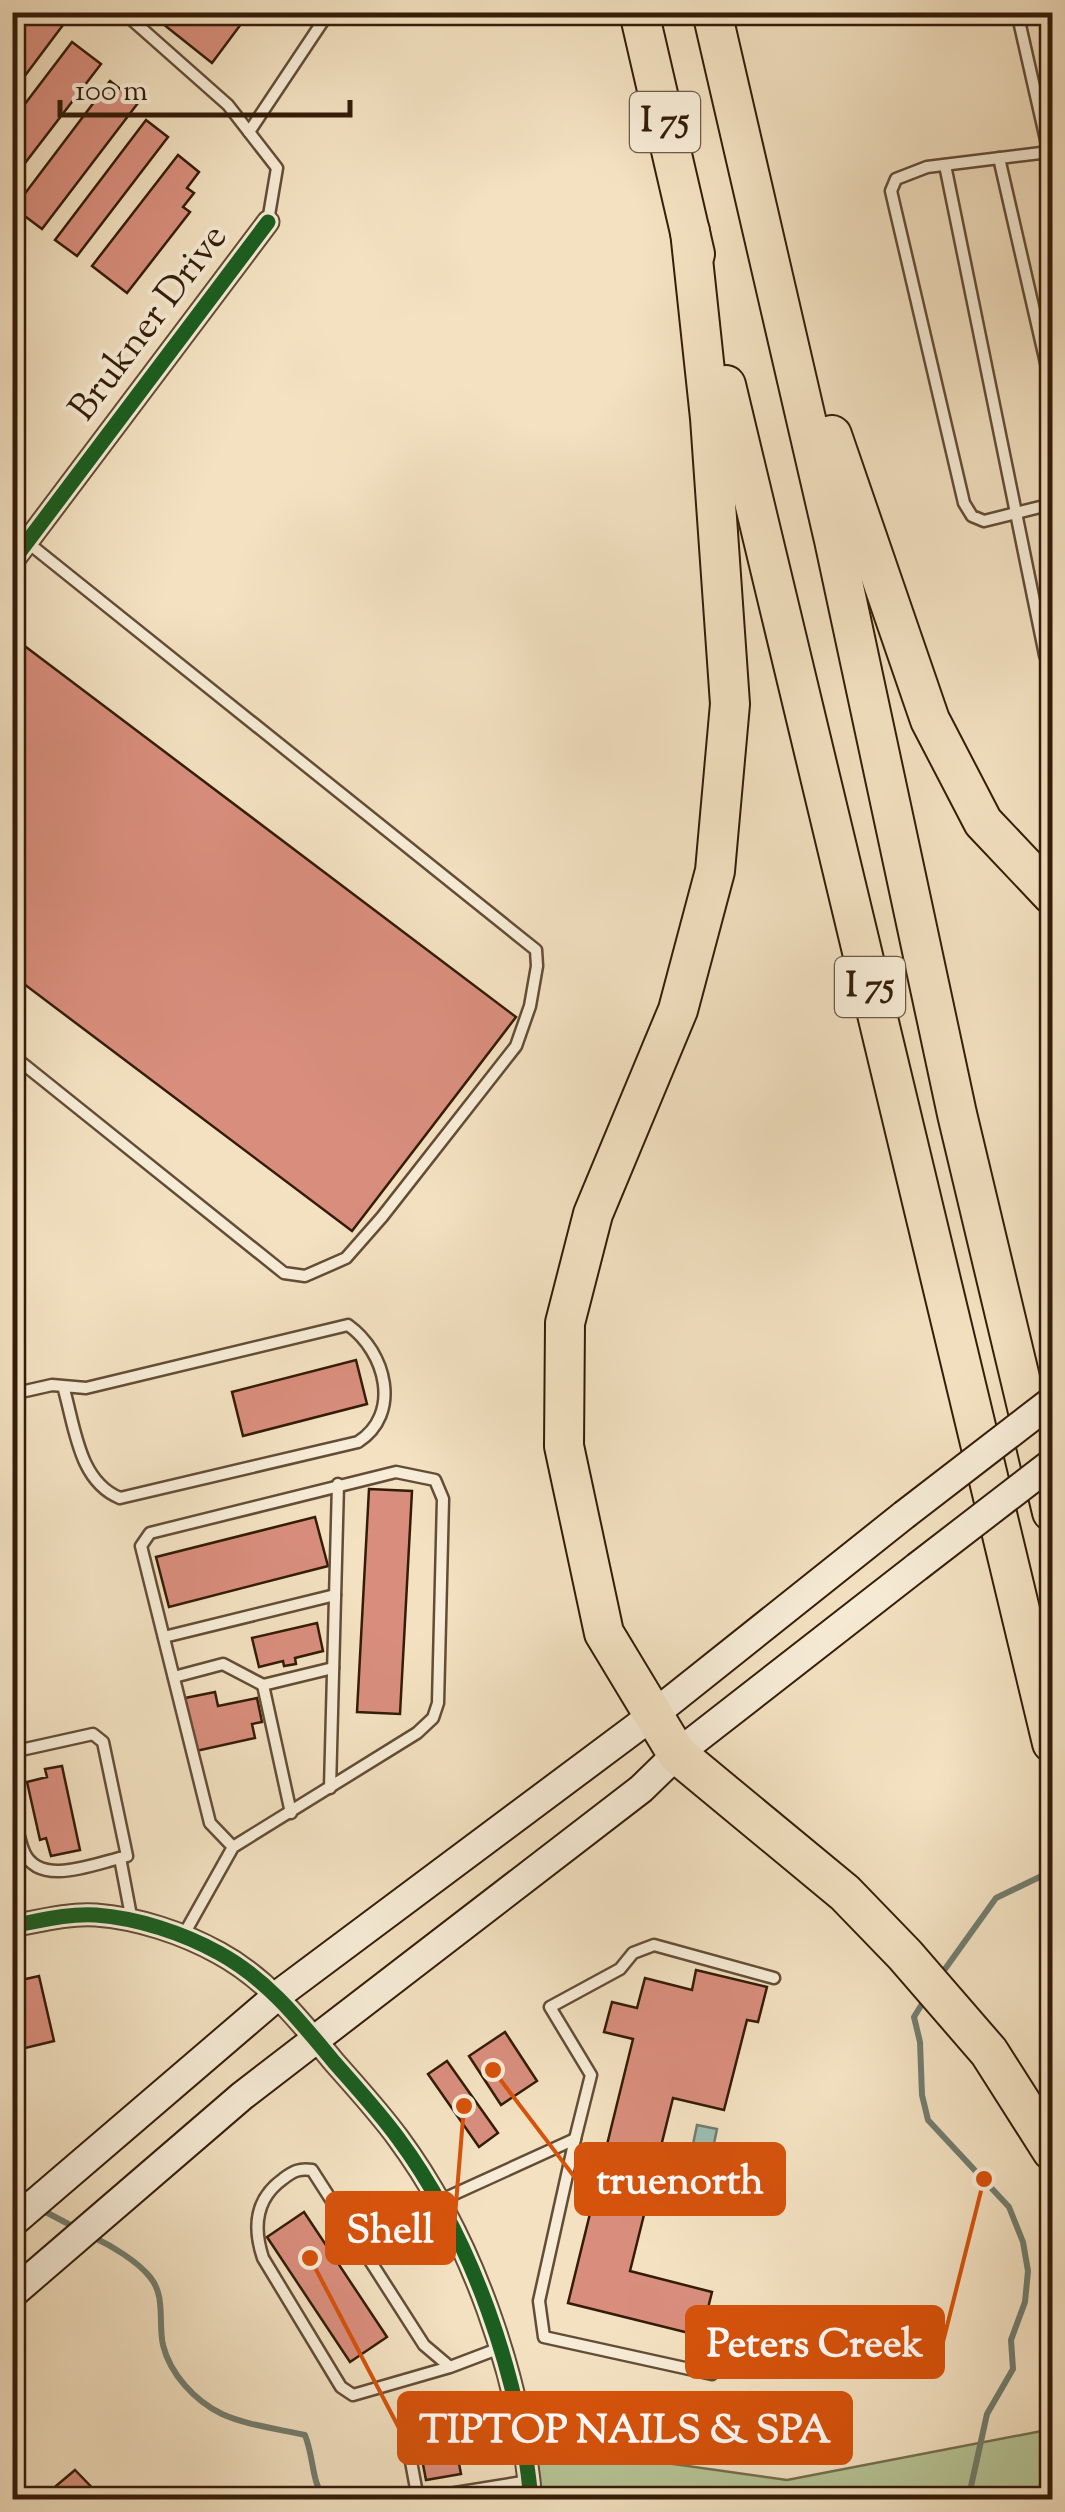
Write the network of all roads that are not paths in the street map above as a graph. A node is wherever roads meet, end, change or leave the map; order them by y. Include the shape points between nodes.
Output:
1 (123, 12) edge
2 (329, 12) edge
3 (639, 12) edge
4 (712, 12) edge
5 (1017, 12) edge
6 (249, 132) junction
7 (1049, 152) junction
8 (999, 158) junction
9 (945, 164) junction
10 (1052, 166) edge
11 (759, 215) junction
12 (268, 222) joint
13 (690, 231) junction
14 (1052, 388) edge
15 (1052, 504) edge
16 (1016, 512) junction
17 (27, 542) junction
18 (12, 562) edge
19 (1052, 675) edge
20 (1052, 895) edge
21 (12, 1055) edge
22 (63, 1386) junction
23 (12, 1394) edge
24 (1052, 1401) edge
25 (1052, 1464) edge
26 (338, 1484) junction
27 (1052, 1512) edge
28 (335, 1595) junction
29 (164, 1637) junction
30 (333, 1668) junction
31 (174, 1677) junction
32 (262, 1685) junction
33 (653, 1715) junction
34 (1052, 1743) edge
35 (12, 1752) edge
36 (677, 1754) junction
37 (330, 1788) junction
38 (12, 1805) edge
39 (291, 1813) junction
40 (234, 1847) junction
41 (120, 1858) junction
42 (132, 1920) junction
43 (12, 1926) edge
44 (182, 1937) junction
45 (774, 1978) dead end
46 (278, 1995) junction
47 (316, 2040) junction
48 (575, 2139) junction
49 (1052, 2151) edge
50 (438, 2202) junction
51 (12, 2223) edge
52 (12, 2294) edge
53 (500, 2348) junction
54 (450, 2367) junction
55 (712, 2374) dead end
56 (514, 2399) junction
57 (530, 2490) edge

1 - 6 lane
2 - 6 lane
3 - 13 highway, I 75
4 - 11 highway, I 75
5 - 7 lane
6 - 12 lane via 278,168
7 - 8 lane
7 - 10 lane
8 - 9 lane
8 - 14 lane
9 - 16 lane
9 - 16 lane via 910,171 891,191 964,504 984,520
11 - 20 highway via 930,720 983,822
11 - 27 highway, I 75
12 - 17 street, Brukner Drive
13 - 33 highway via 730,704 715,871 678,1010 593,1214 565,1324 564,1446 604,1633
13 - 34 highway, I 75
15 - 16 lane
16 - 19 lane
17 - 18 street, Brukner Drive
17 - 21 lane via 536,950 538,966 516,1046 346,1258 305,1276 284,1273
22 - 22 lane via 86,1388 348,1325 375,1355 383,1414 376,1431 358,1442 120,1498 90,1476
22 - 23 lane
24 - 33 main road, bridge
25 - 36 main road, bridge
26 - 28 lane
26 - 29 lane via 150,1533 141,1546
26 - 37 lane via 396,1472 435,1480 443,1499 439,1685 433,1718
28 - 29 lane
28 - 30 lane
29 - 31 lane
30 - 32 lane
30 - 37 lane
31 - 32 lane via 223,1664
31 - 40 lane via 210,1823
32 - 39 lane
33 - 36 highway
33 - 46 main road
35 - 41 lane via 93,1734 102,1742 127,1856
36 - 47 main road
36 - 49 highway via 845,1894 905,1955 989,2052
37 - 39 lane
38 - 41 lane via 24,1855 36,1867 56,1872
39 - 40 lane
40 - 44 lane
41 - 42 lane
42 - 43 street via 92,1914
42 - 44 street
44 - 46 street via 220,1953
45 - 48 lane via 654,1946 550,2006 591,2075
46 - 47 street
46 - 51 main road
47 - 50 street via 399,2139
47 - 52 main road
48 - 50 lane
48 - 55 lane via 539,2301 544,2337
50 - 53 street
53 - 54 lane
53 - 56 street
54 - 54 lane via 424,2345 312,2170 295,2171 267,2192 257,2238 263,2258 341,2388 353,2395
56 - 57 street
56 - 57 lane via 404,2424 418,2498

